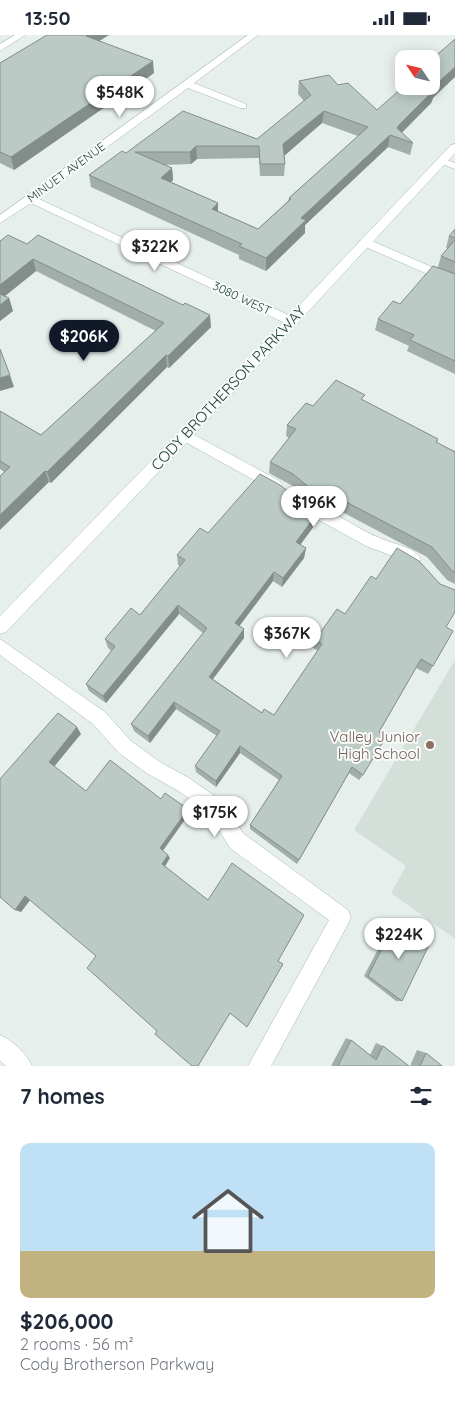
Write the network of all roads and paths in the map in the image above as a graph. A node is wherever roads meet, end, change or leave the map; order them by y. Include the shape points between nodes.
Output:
1 (22, 35) edge
2 (254, 35) edge
3 (0, 47) edge
4 (187, 84) junction
5 (243, 106) dead end
6 (454, 150) edge
7 (442, 161) junction
8 (455, 166) edge
9 (29, 198) junction
10 (0, 220) edge
11 (365, 242) junction
12 (455, 282) edge
13 (291, 321) junction
14 (185, 435) junction
15 (426, 570) edge
16 (0, 627) edge
17 (0, 646) edge
18 (0, 1046) edge
19 (21, 1066) edge
20 (259, 1066) edge

1 - 3 street
2 - 4 street, MINUET AVENUE
4 - 5 street
4 - 9 street, MINUET AVENUE
6 - 7 street, CODY BROTHERSON PARKWAY
7 - 8 lane
7 - 11 street, CODY BROTHERSON PARKWAY
9 - 10 street, MINUET AVENUE
9 - 13 street, 3080 WEST
11 - 12 street
11 - 13 street, CODY BROTHERSON PARKWAY
13 - 14 street, CODY BROTHERSON PARKWAY
14 - 15 street via 312,510 370,542 398,551
14 - 16 street, CODY BROTHERSON PARKWAY
17 - 20 street via 99,718 125,747 213,805 237,841 341,917
18 - 19 street

